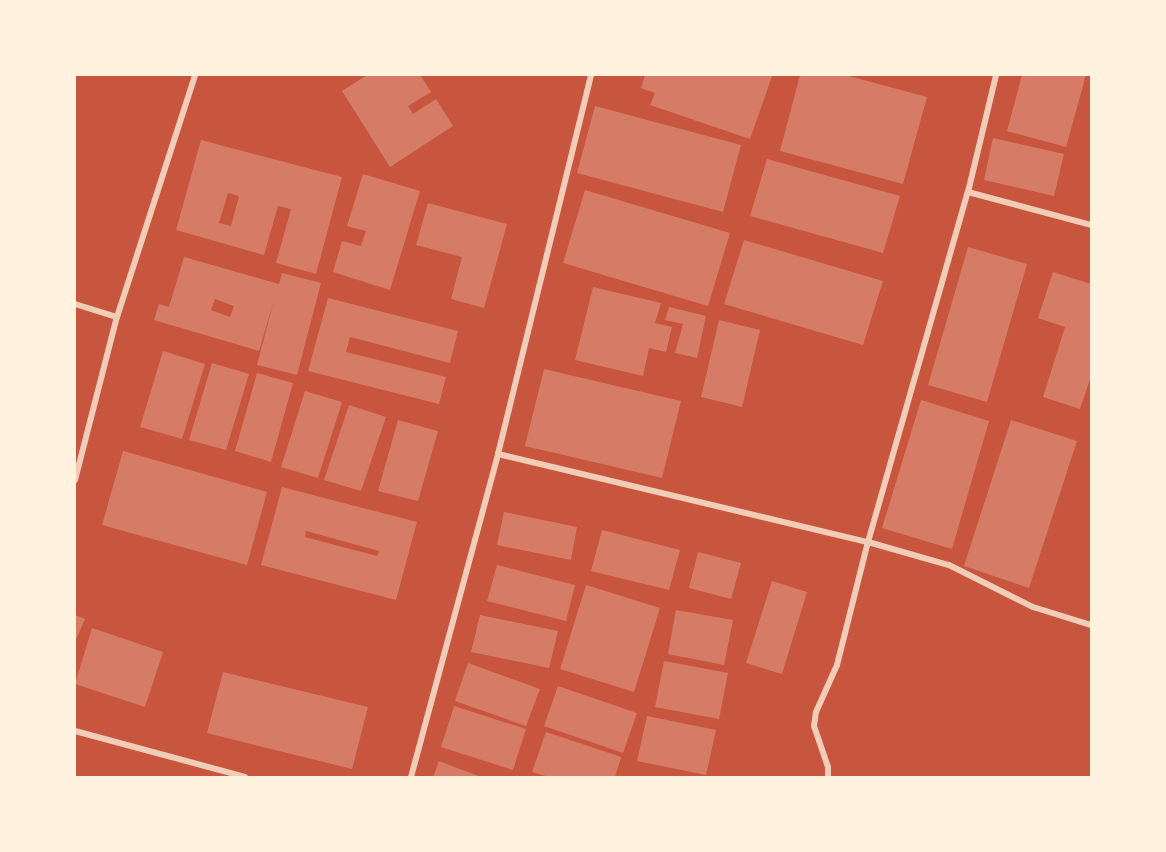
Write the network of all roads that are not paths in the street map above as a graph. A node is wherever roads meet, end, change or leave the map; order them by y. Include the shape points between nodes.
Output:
1 (195, 75) edge
2 (591, 75) edge
3 (996, 75) edge
4 (968, 192) junction
5 (1091, 225) edge
6 (75, 304) edge
7 (117, 317) junction
8 (498, 454) junction
9 (75, 480) edge
10 (868, 542) junction
11 (1091, 625) edge
12 (75, 732) edge
13 (245, 777) edge
14 (411, 777) edge
15 (828, 777) edge

1 - 7 street
2 - 8 street
3 - 4 street
4 - 5 street
4 - 10 street
6 - 7 street
7 - 9 street
8 - 10 street
8 - 14 street
10 - 11 street via 949,565 1033,607
10 - 15 street via 837,665 816,712 814,726
12 - 13 street

